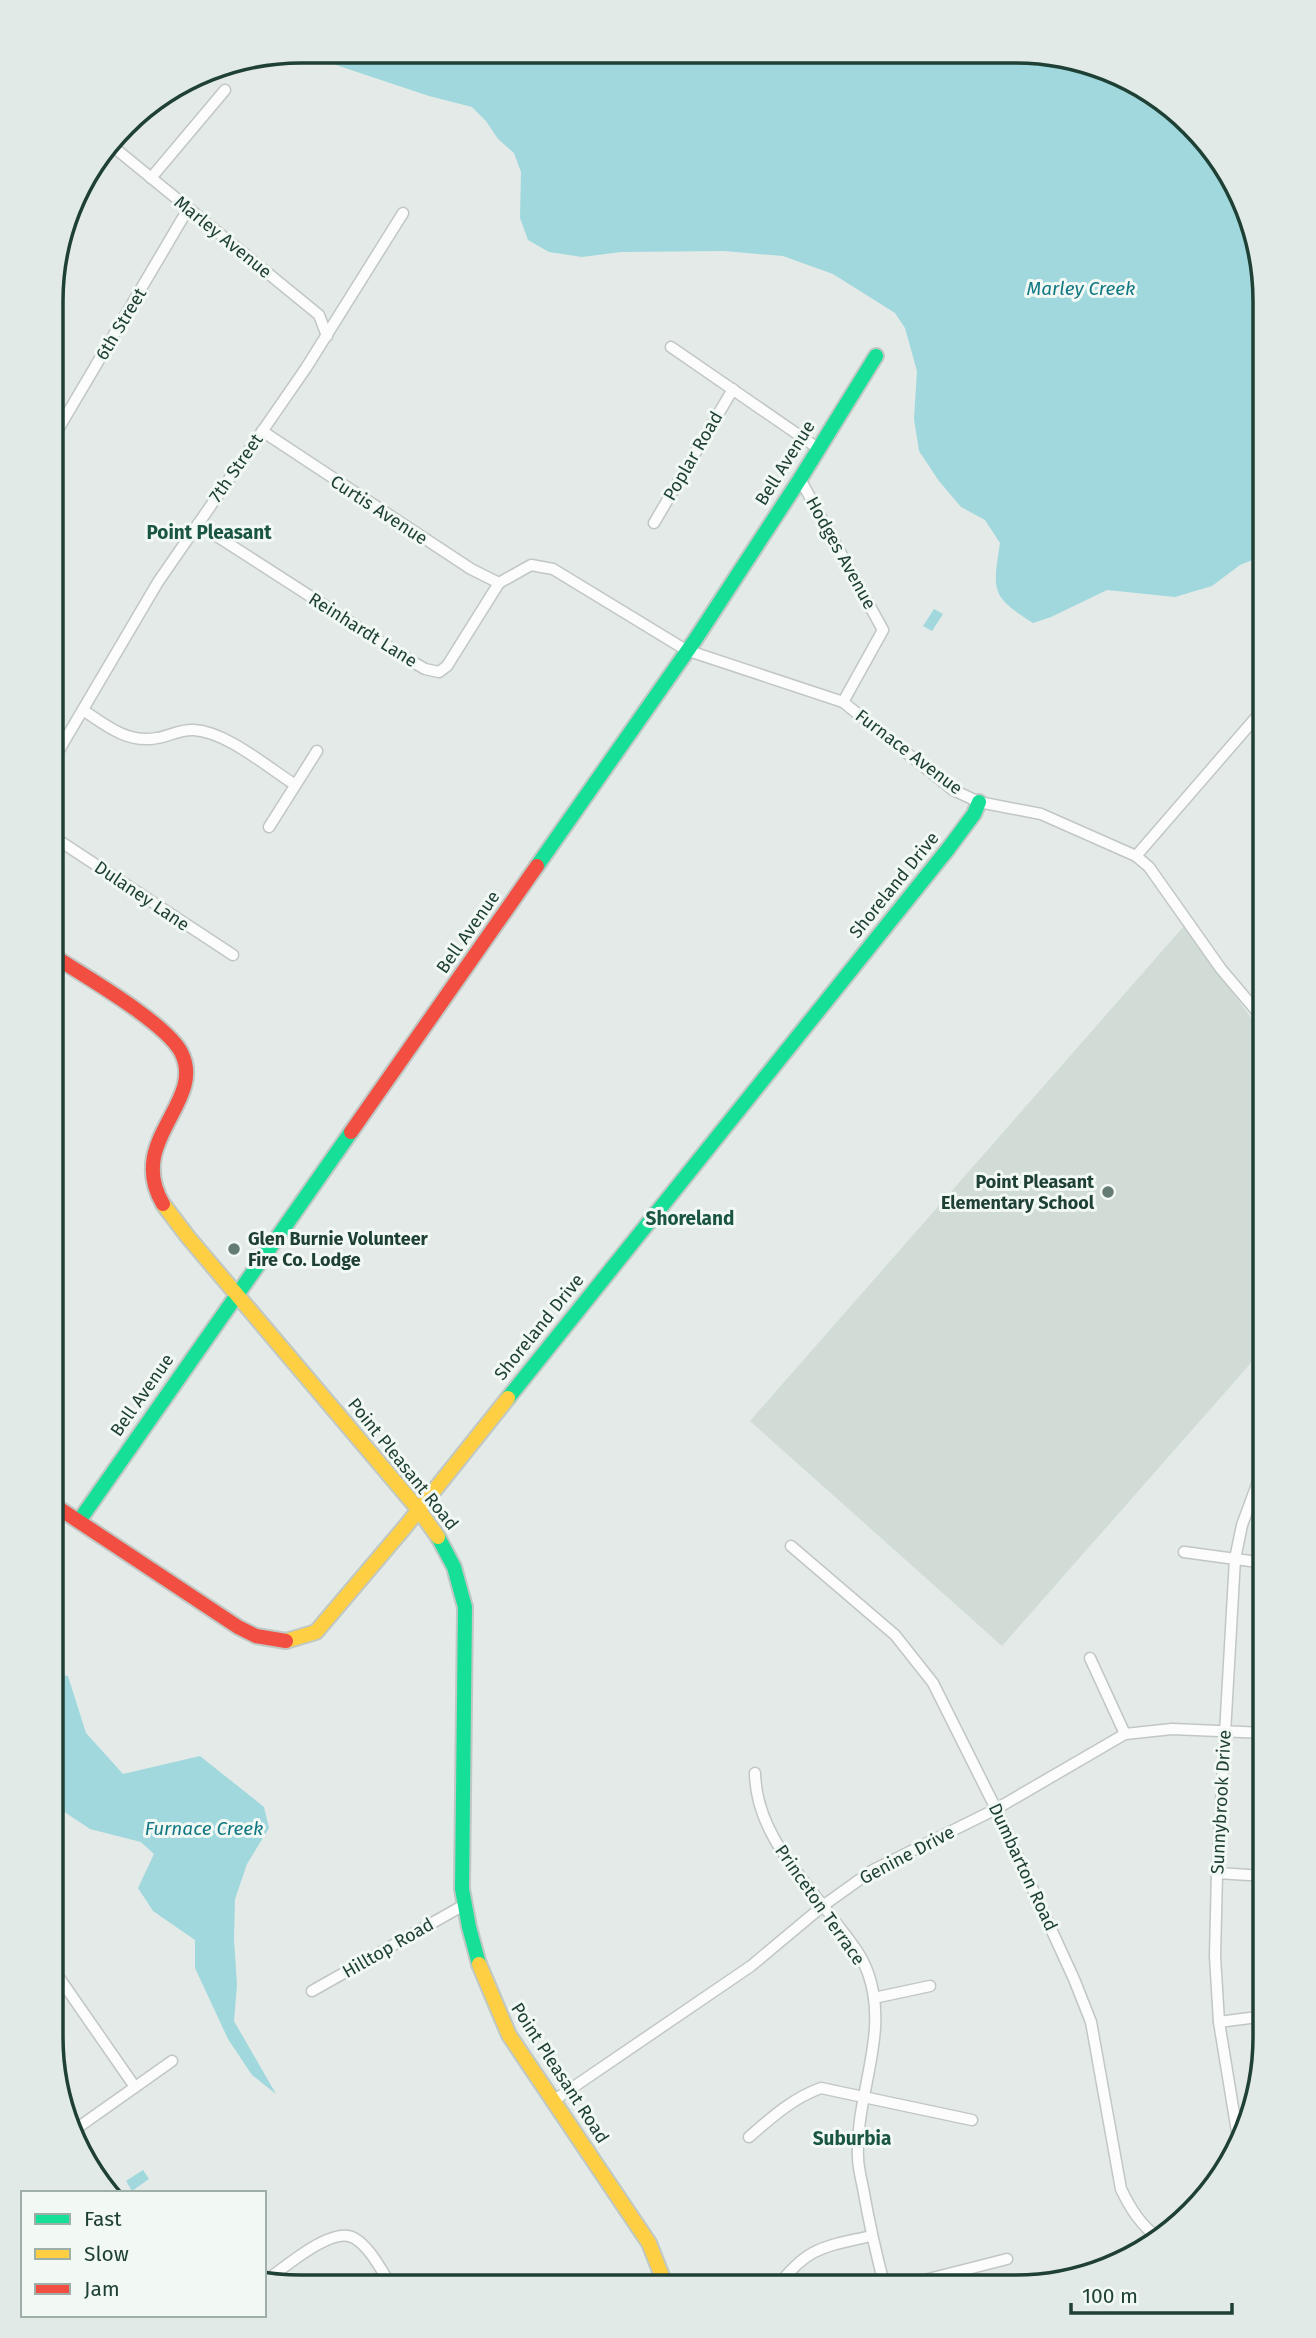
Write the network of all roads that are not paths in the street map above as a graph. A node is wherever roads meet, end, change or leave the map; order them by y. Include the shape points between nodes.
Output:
1 (225, 90) dead end
2 (117, 150) edge
3 (151, 178) junction
4 (188, 209) junction
5 (403, 214) dead end
6 (327, 335) junction
7 (671, 347) dead end
8 (876, 356) dead end
9 (733, 389) junction
10 (63, 421) edge
11 (262, 432) junction
12 (819, 449) junction
13 (800, 479) junction
14 (654, 523) dead end
15 (198, 524) junction
16 (499, 583) junction
17 (686, 650) junction
18 (843, 702) junction
19 (82, 710) junction
20 (1253, 721) edge
21 (63, 743) edge
22 (317, 751) dead end
23 (294, 784) junction
24 (979, 802) junction
25 (269, 827) dead end
26 (63, 842) edge
27 (1136, 856) junction
28 (233, 955) dead end
29 (63, 964) edge
30 (1253, 1006) edge
31 (236, 1293) junction
32 (1252, 1497) edge
33 (418, 1509) junction
34 (63, 1511) edge
35 (79, 1521) junction
36 (790, 1546) dead end
37 (1184, 1552) dead end
38 (1235, 1559) junction
39 (1252, 1561) edge
40 (1090, 1658) dead end
41 (1226, 1730) junction
42 (1252, 1732) edge
43 (1125, 1734) junction
44 (755, 1773) dead end
45 (996, 1808) junction
46 (1217, 1873) junction
47 (1252, 1875) edge
48 (464, 1905) junction
49 (824, 1905) junction
50 (63, 1983) edge
51 (930, 1986) dead end
52 (312, 1992) dead end
53 (874, 1998) junction
54 (1252, 2018) edge
55 (1219, 2022) junction
56 (172, 2061) dead end
57 (135, 2087) junction
58 (863, 2095) junction
59 (553, 2101) junction
60 (972, 2120) dead end
61 (1237, 2124) edge
62 (81, 2125) edge
63 (749, 2137) dead end
64 (1151, 2232) edge
65 (871, 2236) junction
66 (1007, 2259) dead end
67 (276, 2273) edge
68 (384, 2275) edge
69 (662, 2275) edge
70 (786, 2275) edge
71 (882, 2275) edge
72 (944, 2275) edge

1 - 3 street
2 - 3 street, Marley Avenue
3 - 4 street, Marley Avenue
4 - 6 street, Marley Avenue via 319,315
4 - 10 street, 6th Street
5 - 6 street, 7th Street
6 - 11 street, 7th Street
7 - 9 street
8 - 12 street, Bell Avenue
9 - 12 street
9 - 14 street, Poplar Road
11 - 15 street, 7th Street
11 - 16 street, Curtis Avenue
12 - 13 street, Bell Avenue
13 - 17 street, Bell Avenue
13 - 18 street, Hodges Avenue via 883,630
15 - 16 street, Reinhardt Lane via 432,672 447,666
15 - 19 street, 7th Street
16 - 17 street, Furnace Avenue via 531,565 553,569
17 - 18 street, Furnace Avenue
17 - 31 street, Bell Avenue
18 - 24 street, Furnace Avenue via 953,790
19 - 21 street, 7th Street
19 - 23 street via 127,736 157,738 194,730 214,734
20 - 27 street
22 - 23 street
23 - 25 street
24 - 27 street, Furnace Avenue via 1041,814
24 - 33 street, Shoreland Drive via 939,860
26 - 28 street, Dulaney Lane
27 - 30 street, Furnace Avenue via 1149,867
29 - 31 street, Point Pleasant Road via 165,1034 182,1053 184,1091 156,1141 150,1170 159,1197
31 - 33 street, Point Pleasant Road
31 - 35 street, Bell Avenue
32 - 38 street, Sunnybrook Drive
33 - 35 street, Shoreland Drive via 316,1632 286,1641 256,1636 238,1627
33 - 48 street, Point Pleasant Road via 448,1552 466,1607
34 - 35 street, Shoreland Drive
36 - 45 street, Dumbarton Road via 895,1635 916,1659
37 - 38 street
38 - 39 street
38 - 41 street, Sunnybrook Drive
40 - 43 street
41 - 42 street, Genine Drive
41 - 43 street, Genine Drive
41 - 46 street, Sunnybrook Drive
43 - 45 street, Genine Drive
44 - 49 street, Princeton Terrace via 755,1794 765,1825
45 - 49 street, Genine Drive via 873,1870
45 - 64 street, Dumbarton Road via 1091,2022 1121,2189 1138,2220
46 - 47 street
46 - 55 street, Sunnybrook Drive
48 - 52 street, Hilltop Road
48 - 59 street, Point Pleasant Road via 493,2003
49 - 53 street, Princeton Terrace via 856,1949
49 - 59 street, Genine Drive via 751,1966
50 - 57 street
51 - 53 street
53 - 58 street, Princeton Terrace via 875,2039
54 - 55 street
55 - 61 street, Sunnybrook Drive
56 - 57 street
57 - 62 street
58 - 60 street
58 - 63 street via 821,2088 803,2094
58 - 65 street, Princeton Terrace via 858,2157
59 - 69 street, Point Pleasant Road via 649,2242
65 - 70 street via 806,2255
65 - 71 street, Princeton Terrace
66 - 72 street
67 - 68 street via 338,2235 351,2236 362,2244

